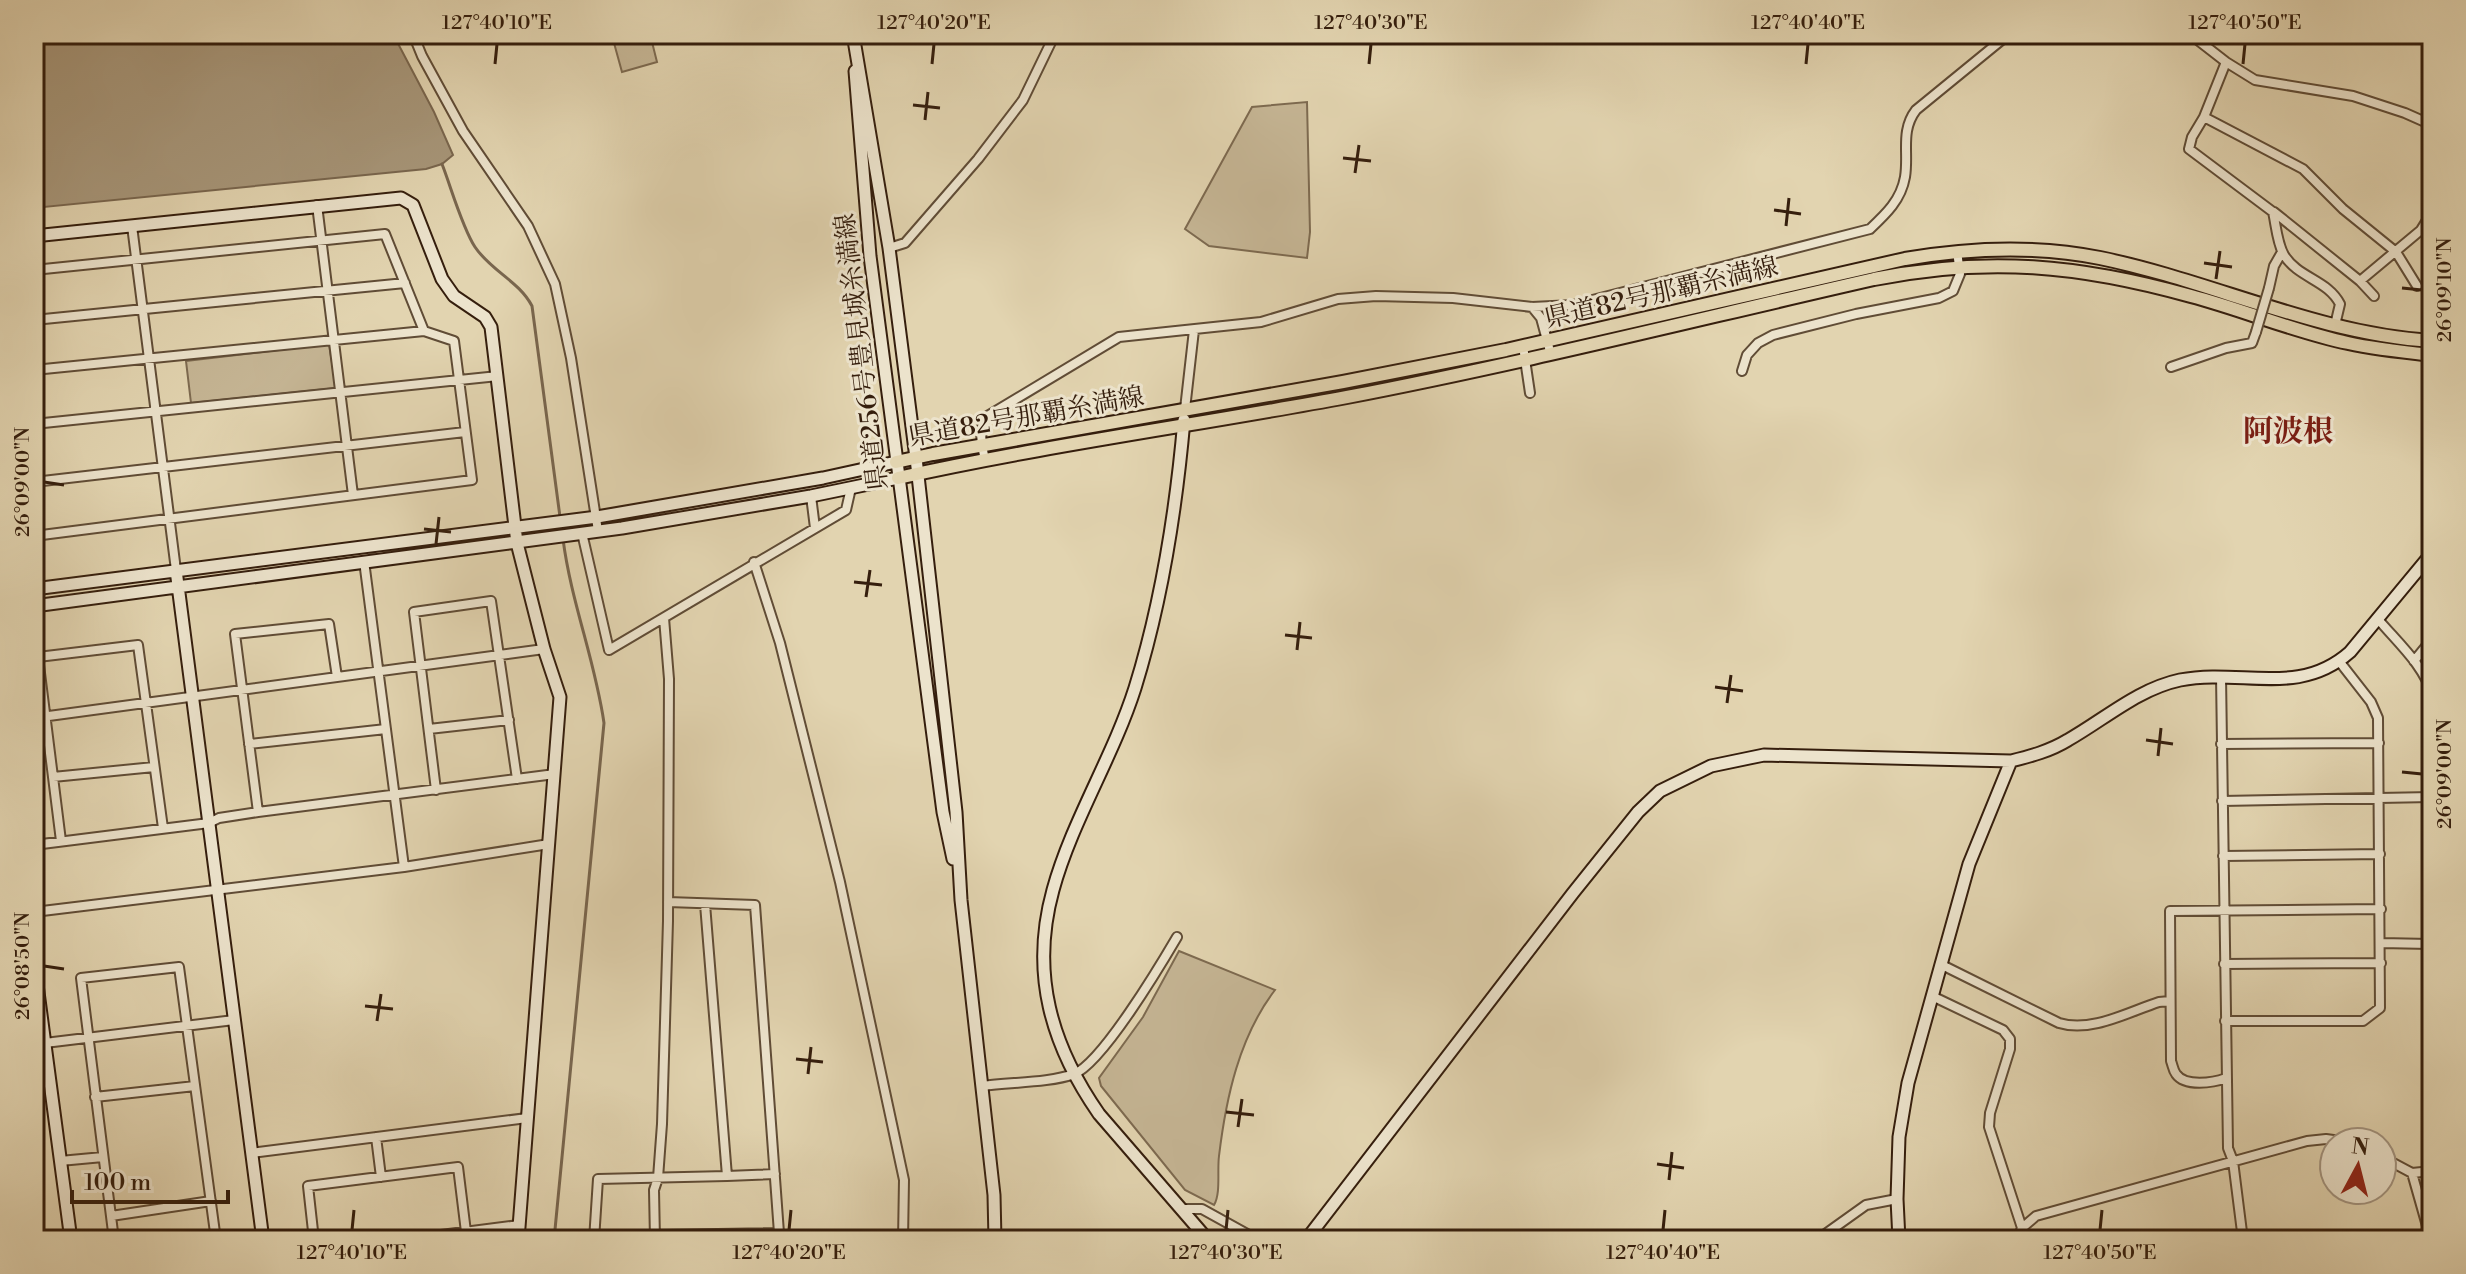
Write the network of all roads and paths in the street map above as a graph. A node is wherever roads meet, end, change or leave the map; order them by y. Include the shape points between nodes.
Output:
1 (413, 34) edge
2 (853, 34) edge
3 (1055, 34) edge
4 (2009, 34) edge
5 (2190, 34) edge
6 (2226, 62) junction
7 (2204, 117) junction
8 (2432, 125) edge
9 (317, 205) junction
10 (2273, 212) junction
11 (2432, 212) edge
12 (132, 226) junction
13 (34, 236) edge
14 (321, 240) junction
15 (889, 248) junction
16 (1957, 251) junction
17 (2282, 252) junction
18 (2396, 252) junction
19 (136, 260) junction
20 (1959, 266) junction
21 (34, 270) edge
22 (2360, 281) junction
23 (405, 283) junction
24 (2417, 286) dead end
25 (327, 291) junction
26 (2374, 296) dead end
27 (1532, 307) junction
28 (142, 309) junction
29 (34, 320) edge
30 (2335, 325) junction
31 (1194, 330) junction
32 (424, 331) junction
33 (334, 340) junction
34 (1547, 341) junction
35 (2432, 341) edge
36 (1523, 346) junction
37 (1551, 355) junction
38 (2432, 355) edge
39 (148, 360) junction
40 (1526, 361) junction
41 (2171, 367) dead end
42 (34, 370) edge
43 (1742, 371) dead end
44 (498, 376) junction
45 (459, 380) junction
46 (340, 392) junction
47 (1530, 393) dead end
48 (1185, 409) junction
49 (155, 411) junction
50 (34, 424) edge
51 (1184, 425) junction
52 (465, 432) junction
53 (982, 445) junction
54 (347, 446) junction
55 (916, 458) junction
56 (985, 460) junction
57 (896, 462) junction
58 (163, 467) junction
59 (918, 474) junction
60 (898, 478) junction
61 (34, 482) edge
62 (851, 488) junction
63 (353, 495) junction
64 (811, 496) junction
65 (597, 517) junction
66 (169, 519) junction
67 (515, 527) junction
68 (815, 528) junction
69 (598, 531) junction
70 (579, 534) junction
71 (34, 536) edge
72 (517, 543) junction
73 (2432, 553) edge
74 (364, 561) junction
75 (754, 562) junction
76 (176, 570) junction
77 (178, 587) junction
78 (34, 589) edge
79 (34, 606) edge
80 (664, 618) junction
81 (2377, 618) junction
82 (2432, 639) edge
83 (544, 649) junction
84 (500, 655) junction
85 (2339, 661) junction
86 (2414, 661) junction
87 (421, 666) junction
88 (379, 672) junction
89 (2221, 676) junction
90 (337, 677) junction
91 (2431, 689) edge
92 (242, 690) junction
93 (192, 697) junction
94 (147, 703) junction
95 (45, 716) junction
96 (34, 718) edge
97 (509, 720) junction
98 (386, 729) junction
99 (429, 729) junction
100 (2379, 743) junction
101 (249, 744) junction
102 (2221, 744) junction
103 (2011, 761) junction
104 (154, 767) junction
105 (555, 774) junction
106 (53, 777) junction
107 (517, 779) junction
108 (436, 790) junction
109 (394, 795) junction
110 (2432, 797) edge
111 (2380, 798) junction
112 (2222, 801) junction
113 (258, 812) junction
114 (2432, 815) edge
115 (209, 823) junction
116 (163, 828) junction
117 (61, 841) junction
118 (549, 844) junction
119 (34, 845) edge
120 (2380, 854) junction
121 (2223, 856) junction
122 (404, 867) junction
123 (217, 890) junction
124 (961, 900) junction
125 (668, 902) junction
126 (705, 904) junction
127 (2381, 909) junction
128 (2224, 911) junction
129 (34, 912) edge
130 (1177, 937) dead end
131 (2381, 943) junction
132 (34, 962) edge
133 (2381, 963) junction
134 (1940, 964) junction
135 (2224, 964) junction
136 (1932, 996) junction
137 (2170, 1001) junction
138 (234, 1020) junction
139 (2225, 1021) junction
140 (187, 1026) junction
141 (87, 1038) junction
142 (45, 1043) junction
143 (1073, 1074) junction
144 (2226, 1078) junction
145 (195, 1086) junction
146 (983, 1086) junction
147 (95, 1097) junction
148 (527, 1118) junction
149 (376, 1137) junction
150 (2318, 1140) edge
151 (251, 1153) junction
152 (103, 1157) junction
153 (60, 1161) junction
154 (2233, 1161) junction
155 (2398, 1166) edge
156 (2432, 1171) edge
157 (2412, 1173) junction
158 (775, 1174) junction
159 (727, 1176) junction
160 (381, 1177) junction
161 (658, 1178) junction
162 (1897, 1199) junction
163 (211, 1201) junction
164 (1181, 1209) junction
165 (111, 1216) junction
166 (519, 1225) junction
167 (2022, 1228) junction
168 (467, 1236) edge
169 (655, 1237) edge
170 (71, 1240) edge
171 (114, 1240) edge
172 (216, 1240) edge
173 (263, 1240) edge
174 (314, 1240) edge
175 (402, 1240) edge
176 (518, 1240) edge
177 (594, 1240) edge
178 (903, 1240) edge
179 (995, 1240) edge
180 (1208, 1240) edge
181 (1258, 1240) edge
182 (1306, 1240) edge
183 (1817, 1240) edge
184 (1899, 1240) edge
185 (2017, 1240) edge
186 (2033, 1240) edge
187 (2243, 1240) edge
188 (2431, 1240) edge

1 - 65 street via 463,131 528,226 555,284
2 - 15 street, 県道256号豊見城糸満線
2 - 57 street, 県道256号豊見城糸満線 via 870,256
3 - 15 street via 1023,100 978,159 905,243
4 - 27 street via 1909,119 1902,186 1892,209 1870,229 1573,305
5 - 6 street
6 - 7 street
6 - 8 street via 2255,80 2353,96
7 - 10 street via 2189,149
7 - 18 street via 2303,169
9 - 12 street
9 - 14 street
9 - 44 street via 401,198 413,205 442,279 491,327
10 - 17 street
10 - 22 street
11 - 18 street
12 - 13 street
12 - 19 street
14 - 19 street
14 - 23 street via 385,234
14 - 25 street
15 - 55 street, 県道256号豊見城糸満線
16 - 20 street
16 - 30 main road, 県道82号那覇糸満線 via 2035,250 2099,258
16 - 34 main road, 県道82号那覇糸満線
17 - 30 street via 2306,277 2334,293 2340,304
17 - 41 street, bridge via 2252,343
18 - 22 street
18 - 24 street
19 - 21 street
19 - 28 street
20 - 37 main road, 県道82号那覇糸満線 via 1907,272
20 - 38 main road, 県道82号那覇糸満線 via 2102,274 2348,343
20 - 43 street via 1953,291 1939,298 1773,335 1747,355
22 - 26 street
23 - 25 street
23 - 32 street
25 - 28 street
25 - 33 street
27 - 31 street via 1376,296 1338,299 1261,322
27 - 34 street
28 - 29 street
28 - 39 street
30 - 35 main road, 県道82号那覇糸満線
31 - 48 street
31 - 53 street via 1119,337 1095,349 986,417
32 - 33 street
32 - 45 street via 454,341
33 - 39 street
33 - 46 street
34 - 36 main road, 県道82号那覇糸満線
34 - 37 street
36 - 40 street
36 - 48 main road, 県道82号那覇糸満線
37 - 40 main road, 県道82号那覇糸満線
39 - 42 street
39 - 49 street
40 - 47 street
40 - 51 main road, 県道82号那覇糸満線
44 - 45 street
44 - 67 street
45 - 46 street
45 - 52 street
46 - 49 street
46 - 54 street
48 - 51 street
48 - 53 main road, 県道82号那覇糸満線
49 - 50 street
49 - 58 street
51 - 56 main road, 県道82号那覇糸満線
51 - 143 street via 1162,587 1146,652 1048,914 1048,1005
52 - 54 street
52 - 63 street via 472,480
53 - 55 main road, 県道82号那覇糸満線
53 - 56 street
54 - 58 street
54 - 63 street
55 - 57 main road, 県道82号那覇糸満線
55 - 59 street, 県道256号豊見城糸満線
56 - 59 main road, 県道82号那覇糸満線
57 - 60 street, 県道256号豊見城糸満線
57 - 65 street
58 - 61 street
58 - 66 street
59 - 60 main road, 県道82号那覇糸満線
59 - 124 street, 県道256号豊見城糸満線
60 - 62 street
60 - 124 street, 県道256号豊見城糸満線 via 943,812
62 - 64 street
62 - 68 street via 846,510
63 - 66 street
64 - 68 street
64 - 69 street
65 - 67 street
65 - 69 street
66 - 71 street
66 - 76 street
67 - 72 street
67 - 76 street
68 - 75 street
69 - 70 street
70 - 72 street
70 - 80 street via 609,650
72 - 74 street
72 - 83 street
73 - 81 street
74 - 77 street
74 - 88 street
75 - 80 street
75 - 178 street via 780,643 840,882 904,1180
76 - 77 street
76 - 78 street
77 - 79 street
77 - 93 street
80 - 125 street via 669,679
81 - 85 street
81 - 86 street
82 - 86 street
83 - 84 street
83 - 105 street via 560,697
84 - 87 street
84 - 87 street via 491,601 445,607 414,612
84 - 97 street
85 - 89 street via 2297,679
85 - 100 street via 2371,702
86 - 91 street
87 - 88 street
87 - 99 street
88 - 90 street
88 - 98 street
89 - 102 street
89 - 103 street via 2156,687 2066,742
90 - 92 street
90 - 92 street via 329,624 235,634
92 - 93 street
92 - 101 street
93 - 94 street
93 - 115 street
94 - 95 street
94 - 95 street via 138,645 38,657
94 - 104 street
95 - 96 street
95 - 106 street
97 - 99 street
97 - 107 street
98 - 101 street
98 - 109 street
99 - 108 street
100 - 102 street
100 - 111 street
101 - 113 street
102 - 112 street
103 - 134 street via 1969,864
103 - 182 street via 1764,755 1711,766 1660,791 1573,893
104 - 106 street
104 - 116 street
105 - 107 street
105 - 118 street
106 - 117 street
107 - 108 street
108 - 109 street
109 - 113 street
109 - 122 street
110 - 111 street
111 - 112 street
111 - 120 street
112 - 121 street
113 - 115 street
114 - 131 street via 2430,944
115 - 116 street
115 - 123 street
116 - 117 street
117 - 119 street
118 - 122 street
118 - 148 street
120 - 121 street
120 - 127 street
121 - 128 street
122 - 123 street
123 - 129 street
123 - 138 street
124 - 146 street, 県道256号豊見城糸満線
125 - 126 street
125 - 161 street
126 - 158 street via 755,905
126 - 159 street
127 - 128 street
127 - 131 street
128 - 135 street
128 - 137 street via 2170,911
130 - 143 street via 1097,1055
131 - 133 street
132 - 142 street
133 - 135 street
133 - 139 street via 2380,1008 2363,1021
134 - 136 street
134 - 137 street via 2073,1027
135 - 139 street
136 - 162 street via 1908,1083
136 - 167 street via 2003,1030 2010,1039 1989,1127
137 - 144 street via 2176,1075 2214,1083
138 - 140 street
138 - 151 street
139 - 144 street
140 - 141 street
140 - 141 street via 179,967 81,978
140 - 145 street
141 - 142 street
141 - 147 street
142 - 153 street
143 - 146 street
143 - 164 street via 1099,1114
144 - 154 street
145 - 147 street
145 - 163 street
146 - 179 street, 県道256号豊見城糸満線
147 - 152 street
148 - 149 street
148 - 166 street
149 - 151 street
149 - 160 street
150 - 154 street
151 - 173 street
152 - 153 street
152 - 165 street
153 - 170 street
154 - 167 street via 2036,1216
154 - 187 street
155 - 157 street
156 - 157 street
157 - 188 street
158 - 159 street
158 - 169 street via 779,1233
159 - 161 street
160 - 168 street via 458,1167
160 - 174 street via 308,1186
161 - 169 street
161 - 177 street via 598,1179
162 - 183 street via 1866,1205
162 - 184 street
163 - 165 street
163 - 172 street
164 - 180 street
164 - 181 street via 1202,1209
165 - 171 street
166 - 168 street
166 - 176 street
167 - 185 street
167 - 186 street
168 - 175 street

